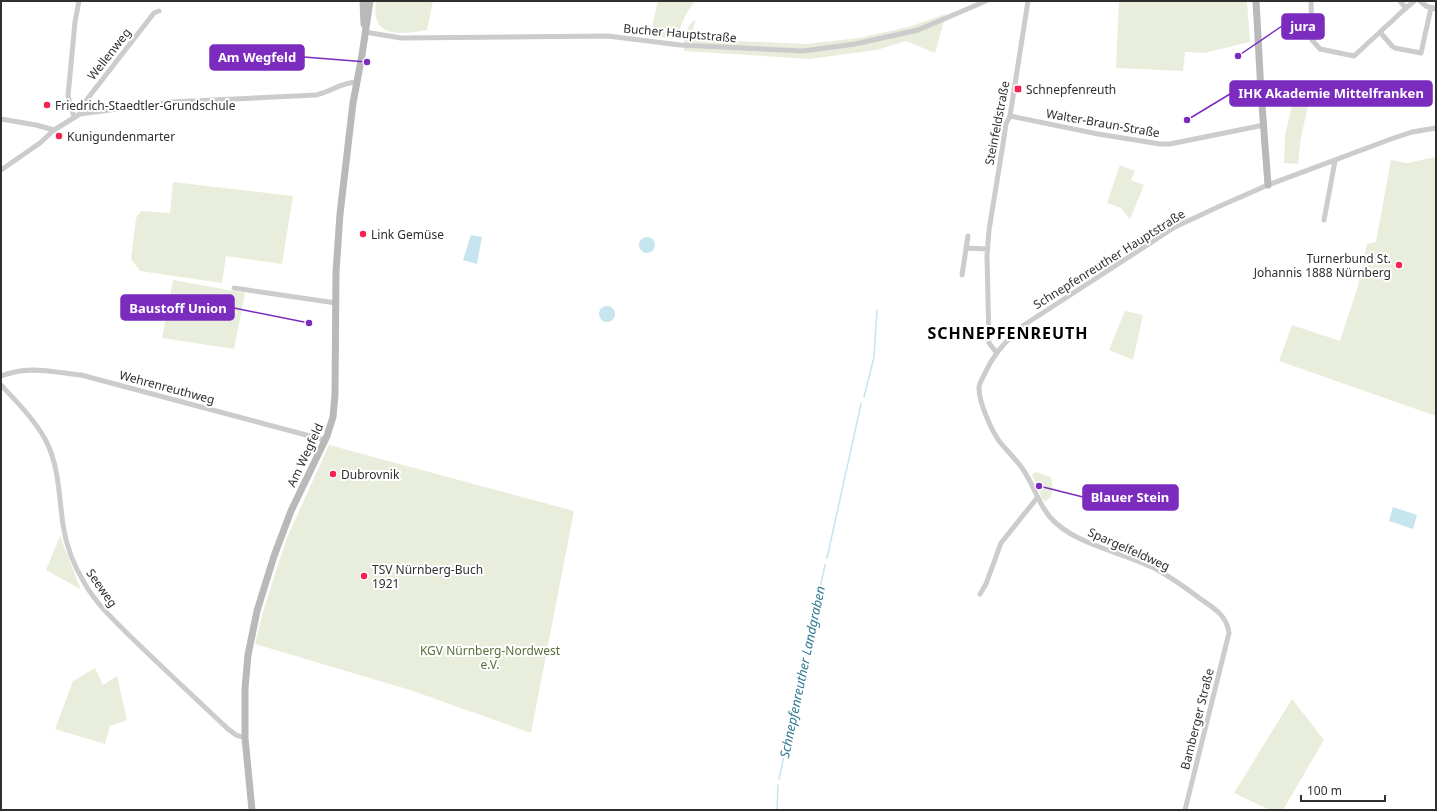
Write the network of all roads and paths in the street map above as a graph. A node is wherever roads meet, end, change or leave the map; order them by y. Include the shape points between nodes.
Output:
1 (79, 1) edge
2 (363, 1) edge
3 (370, 1) edge
4 (986, 1) edge
5 (1028, 1) edge
6 (1256, 1) edge
7 (1311, 1) edge
8 (1400, 1) edge
9 (1414, 1) edge
10 (1420, 1) edge
11 (1433, 8) edge
12 (1405, 9) junction
13 (159, 11) dead end
14 (365, 32) junction
15 (1380, 32) junction
16 (357, 82) junction
17 (80, 114) junction
18 (1010, 116) junction
19 (74, 117) junction
20 (1, 119) edge
21 (1264, 124) junction
22 (1436, 128) edge
23 (54, 130) junction
24 (1334, 161) junction
25 (1, 170) edge
26 (1268, 185) junction
27 (1324, 220) dead end
28 (968, 236) dead end
29 (966, 248) junction
30 (987, 249) junction
31 (962, 275) dead end
32 (234, 288) dead end
33 (336, 303) junction
34 (996, 352) junction
35 (1, 376) edge
36 (1, 385) edge
37 (979, 388) joint
38 (325, 440) junction
39 (1037, 498) junction
40 (980, 594) dead end
41 (1229, 633) joint
42 (245, 738) junction
43 (252, 810) edge
44 (1185, 810) edge

1 - 19 street via 68,96
2 - 14 street, Am Wegfeld
3 - 14 street, Am Wegfeld
4 - 14 street, Bucher Hauptstraße via 918,30 855,44 803,51 680,45 608,36 401,38
5 - 18 street, Steinfeldstraße
6 - 21 street
7 - 15 street via 1312,40 1320,49 1354,56
8 - 12 street
9 - 12 street
10 - 11 street
11 - 15 street via 1421,53 1395,48
12 - 15 street
13 - 17 street, Wellenweg via 154,13 81,107
14 - 16 street, Am Wegfeld
16 - 17 street via 349,82 316,95 172,102
16 - 33 street, Am Wegfeld via 341,201
17 - 19 street
18 - 21 street, Walter-Braun-Straße via 1160,144
18 - 30 street, Steinfeldstraße via 1006,124 991,208
19 - 23 street
20 - 23 street via 36,124
21 - 26 street
22 - 24 street, Schnepfenreuther Hauptstraße via 1398,136
23 - 25 street
24 - 26 street, Schnepfenreuther Hauptstraße
24 - 27 street
26 - 34 street, Schnepfenreuther Hauptstraße via 1175,227 1024,325
28 - 29 street
29 - 30 street
29 - 31 street
30 - 34 street, Steinfeldstraße via 989,343
32 - 33 street
33 - 38 street, Am Wegfeld via 335,403
34 - 37 street, Schnepfenreuther Hauptstraße
35 - 38 street, Wehrenreuthweg via 29,370 80,375
36 - 42 street, Seeweg via 46,440 56,471 63,527 71,557 85,586 106,611 164,669 228,729
37 - 39 street, Spargelfeldweg via 982,406 990,425 1031,480
38 - 42 street, Am Wegfeld via 285,527 258,606 246,670
39 - 40 street via 1001,543
39 - 41 street, Spargelfeldweg via 1058,525 1078,538 1153,568 1180,584 1223,616
41 - 44 street, Bamberger Straße
42 - 43 street, Am Wegfeld

